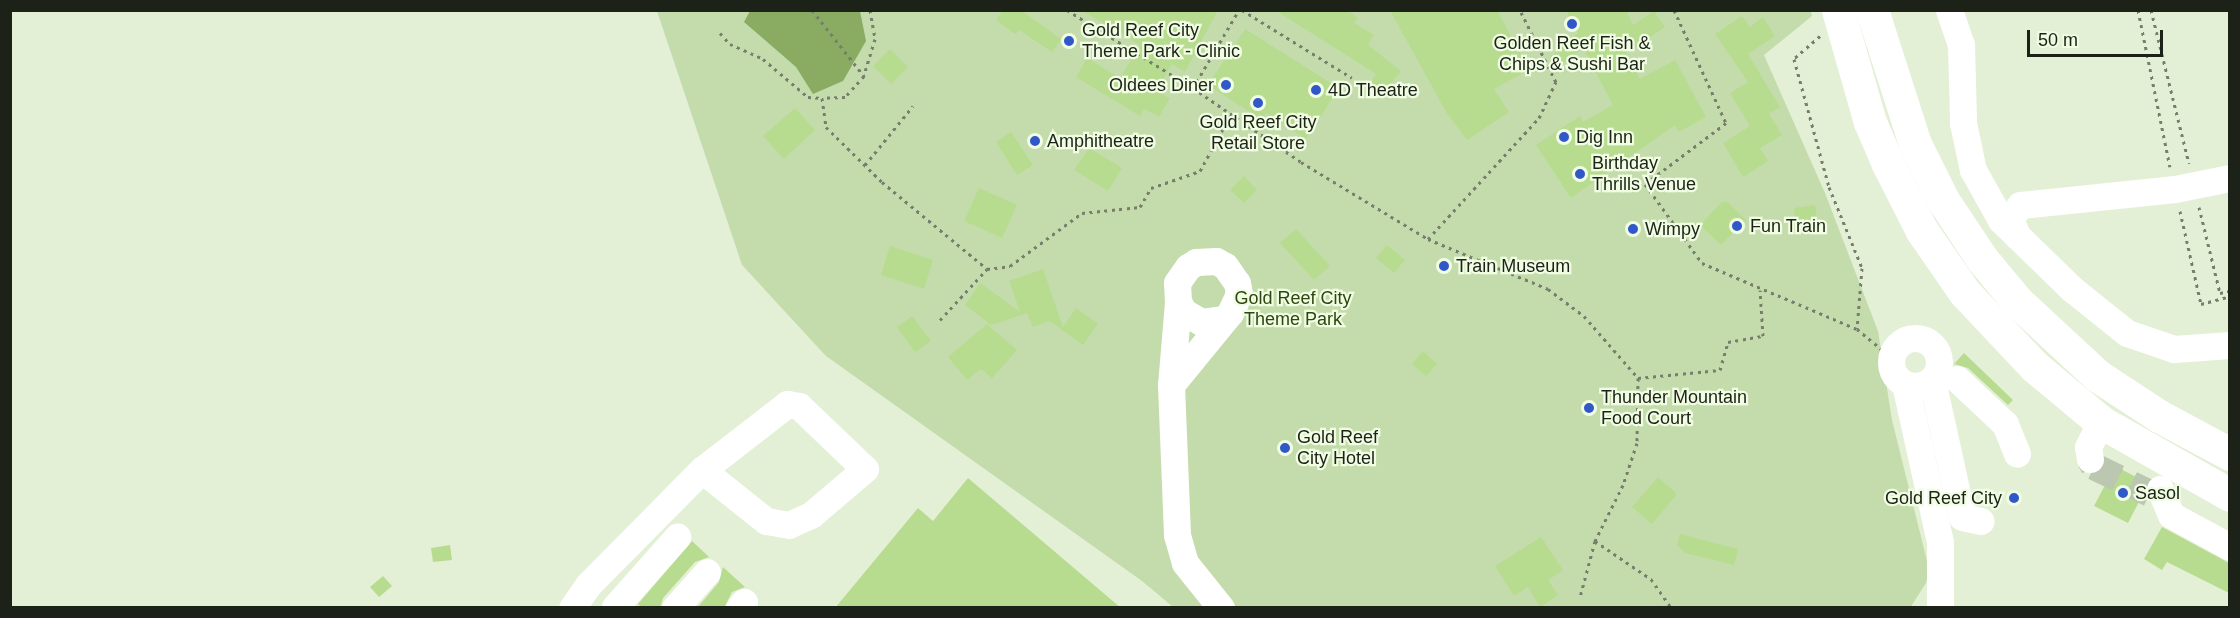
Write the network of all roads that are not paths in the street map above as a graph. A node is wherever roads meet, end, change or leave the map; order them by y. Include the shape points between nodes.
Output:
1 (1838, 10) edge
2 (1872, 10) edge
3 (1955, 13) edge
4 (2229, 177) edge
5 (2017, 236) junction
6 (1178, 302) junction
7 (1222, 319) junction
8 (2229, 345) edge
9 (1945, 379) junction
10 (1905, 384) junction
11 (1171, 385) junction
12 (2101, 422) junction
13 (2017, 454) dead end
14 (2229, 454) edge
15 (2090, 459) dead end
16 (702, 470) junction
17 (2162, 483) junction
18 (2229, 495) edge
19 (677, 537) dead end
20 (1940, 542) junction
21 (2229, 547) edge
22 (707, 572) dead end
23 (588, 585) junction
24 (615, 607) edge
25 (572, 608) edge
26 (675, 608) edge
27 (1221, 608) edge
28 (1940, 608) edge

1 - 12 main road via 1870,122 1922,231 1998,332
2 - 14 main road via 1916,144 1943,200 1982,259 2018,302 2098,376 2159,416
3 - 5 lane via 1961,44 1963,123 1973,170 2001,220
4 - 5 lane via 2184,187 2020,205 2010,218
5 - 8 lane via 2072,289 2127,333 2174,349
6 - 7 lane via 1184,312 1201,322
6 - 7 lane via 1177,283 1188,267 1196,262 1216,261 1233,273 1239,294 1230,313
6 - 11 lane
7 - 11 lane
9 - 10 lane via 1920,386
9 - 10 lane via 1929,342 1906,339 1891,357 1893,373
9 - 13 lane via 2005,424
9 - 20 lane via 1972,519
10 - 20 lane
11 - 27 lane via 1180,551 1199,584
12 - 15 lane via 2089,441
12 - 17 main road
16 - 16 lane via 766,521 789,525 811,515 865,469 793,403
16 - 23 lane
17 - 18 main road
17 - 21 lane via 2171,515
19 - 24 lane
20 - 28 lane
22 - 26 lane
23 - 24 lane
23 - 25 lane

